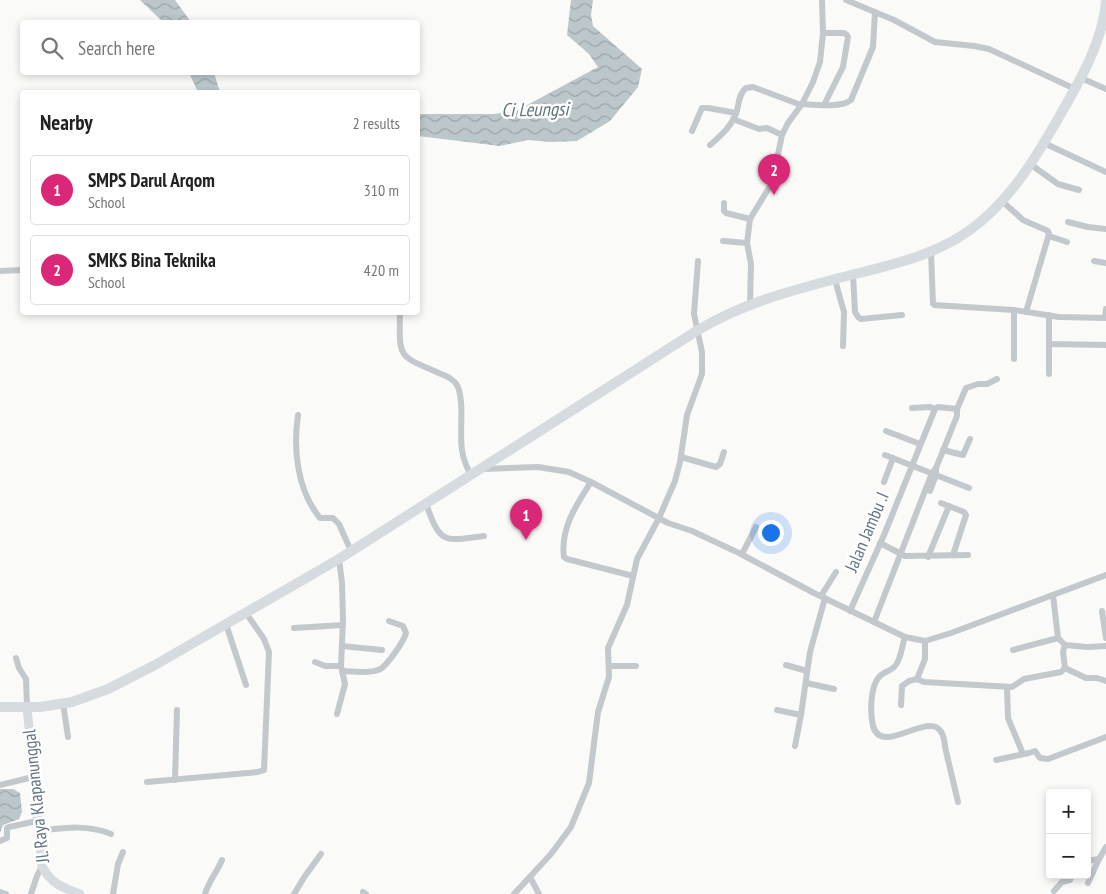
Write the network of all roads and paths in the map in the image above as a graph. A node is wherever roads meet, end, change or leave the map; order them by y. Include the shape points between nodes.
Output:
1 (822, 0) edge
2 (846, 0) edge
3 (1106, 2) edge
4 (875, 12) junction
5 (823, 33) junction
6 (1081, 78) junction
7 (1106, 89) edge
8 (1075, 90) junction
9 (801, 105) junction
10 (824, 105) junction
11 (735, 116) junction
12 (692, 131) dead end
13 (782, 135) junction
14 (1044, 143) junction
15 (710, 146) dead end
16 (1030, 164) junction
17 (1106, 172) edge
18 (1079, 190) dead end
19 (1002, 201) junction
20 (724, 203) dead end
21 (750, 219) junction
22 (1068, 222) dead end
23 (1106, 229) edge
24 (1050, 236) junction
25 (723, 241) dead end
26 (1067, 242) dead end
27 (747, 243) junction
28 (931, 252) junction
29 (698, 261) dead end
30 (1094, 262) dead end
31 (1106, 263) edge
32 (20, 270) edge
33 (0, 271) edge
34 (853, 275) junction
35 (835, 280) junction
36 (750, 304) junction
37 (1106, 309) edge
38 (1014, 310) junction
39 (1026, 312) junction
40 (400, 315) edge
41 (902, 315) dead end
42 (1049, 315) junction
43 (1105, 318) edge
44 (698, 330) junction
45 (1049, 344) junction
46 (1106, 345) edge
47 (843, 346) dead end
48 (1014, 359) dead end
49 (1049, 374) dead end
50 (997, 379) dead end
51 (912, 408) dead end
52 (935, 409) junction
53 (957, 409) junction
54 (298, 415) dead end
55 (886, 431) dead end
56 (970, 439) dead end
57 (920, 444) junction
58 (944, 450) junction
59 (724, 452) dead end
60 (885, 455) dead end
61 (680, 457) junction
62 (893, 458) junction
63 (912, 465) junction
64 (482, 469) junction
65 (935, 472) junction
66 (471, 476) junction
67 (591, 482) junction
68 (884, 482) dead end
69 (969, 488) dead end
70 (941, 503) dead end
71 (426, 504) junction
72 (949, 506) junction
73 (659, 518) junction
74 (756, 527) dead end
75 (484, 536) dead end
76 (880, 543) junction
77 (351, 551) junction
78 (742, 554) junction
79 (953, 555) junction
80 (968, 555) dead end
81 (903, 556) junction
82 (928, 557) junction
83 (339, 559) junction
84 (836, 572) dead end
85 (1106, 575) edge
86 (633, 576) junction
87 (1053, 595) junction
88 (823, 597) junction
89 (850, 611) junction
90 (1102, 611) dead end
91 (246, 613) junction
92 (389, 621) dead end
93 (876, 623) junction
94 (226, 624) junction
95 (343, 626) junction
96 (294, 628) dead end
97 (905, 637) junction
98 (1058, 638) junction
99 (1106, 638) edge
100 (925, 641) junction
101 (1065, 645) junction
102 (342, 646) junction
103 (1106, 646) edge
104 (382, 650) dead end
105 (1013, 650) dead end
106 (16, 658) dead end
107 (315, 662) dead end
108 (786, 665) dead end
109 (609, 666) junction
110 (636, 666) dead end
111 (341, 668) junction
112 (1065, 668) junction
113 (808, 671) junction
114 (917, 679) junction
115 (1106, 681) edge
116 (806, 683) junction
117 (246, 685) dead end
118 (1007, 687) junction
119 (834, 689) dead end
120 (63, 704) junction
121 (901, 705) dead end
122 (0, 707) edge
123 (27, 707) junction
124 (177, 710) dead end
125 (777, 710) dead end
126 (337, 714) dead end
127 (802, 714) junction
128 (1106, 736) edge
129 (68, 737) dead end
130 (795, 746) dead end
131 (1023, 754) junction
132 (996, 760) dead end
133 (33, 777) junction
134 (175, 780) junction
135 (147, 782) dead end
136 (0, 785) edge
137 (958, 802) dead end
138 (37, 821) junction
139 (38, 831) junction
140 (111, 834) dead end
141 (0, 841) edge
142 (1106, 847) edge
143 (123, 852) dead end
144 (321, 854) dead end
145 (1099, 859) junction
146 (222, 860) dead end
147 (1091, 860) edge
148 (42, 866) junction
149 (530, 877) junction
150 (1071, 879) edge
151 (1088, 882) dead end
152 (1054, 891) dead end
153 (0, 892) edge
154 (6, 894) edge
155 (31, 894) edge
156 (80, 894) edge
157 (114, 894) edge
158 (205, 894) edge
159 (294, 894) edge
160 (514, 894) edge
161 (539, 894) edge

1 - 5 street
2 - 4 street
3 - 6 main road via 1102,24
4 - 8 street via 931,41 989,49
4 - 10 street via 873,47 851,100 849,103
5 - 9 street via 820,62
5 - 10 street via 844,33 848,37 843,67
6 - 7 street
6 - 8 main road
8 - 14 main road
9 - 10 street
9 - 11 street via 749,87 741,93
9 - 13 street
11 - 12 street via 701,109
11 - 13 street via 759,129 767,128
11 - 15 street
13 - 21 street via 772,183
14 - 16 main road
14 - 17 street
16 - 18 street via 1058,184
16 - 19 main road
19 - 24 street via 1016,215 1048,231
19 - 28 main road via 979,223
20 - 21 street via 726,213
21 - 27 street
22 - 23 street
24 - 26 street
24 - 39 street
25 - 27 street
27 - 36 street via 751,264
28 - 34 main road
28 - 38 street via 934,306
29 - 44 street via 694,314
30 - 31 street
32 - 33 street
34 - 35 main road
34 - 41 street via 858,318
35 - 36 main road
35 - 47 street via 844,312
36 - 44 main road
37 - 43 street
38 - 39 street
38 - 48 street
39 - 42 street
40 - 66 street via 403,354 456,384 462,450
42 - 43 street
42 - 45 street
44 - 61 street via 702,374 687,415
44 - 64 main road
45 - 46 street
45 - 49 street
50 - 53 street via 968,387
51 - 52 street
52 - 53 street via 938,406
52 - 57 street, Jalan Jambu .I
53 - 58 street
54 - 77 street via 295,439 303,487 320,518 333,518 340,524
55 - 57 street
56 - 58 street via 963,455
57 - 63 street, Jalan Jambu .I
58 - 65 street
59 - 61 street via 716,467
60 - 62 street
61 - 73 street via 675,482
62 - 63 street
62 - 68 street
63 - 65 street
63 - 76 street, Jalan Jambu .I
64 - 66 main road
64 - 67 street via 538,467 569,472
65 - 69 street
65 - 81 street
66 - 71 main road
67 - 73 street
67 - 86 street via 569,518 564,557
70 - 72 street
71 - 75 street via 435,529 443,536 456,540
71 - 77 main road
72 - 79 street via 966,515
72 - 82 street
73 - 78 street
73 - 86 street via 637,559
74 - 78 street
76 - 81 street
76 - 89 street, Jalan Jambu .I
77 - 83 main road
78 - 88 street
79 - 80 street
79 - 82 street
81 - 82 street
81 - 93 street
83 - 91 main road
83 - 95 street
84 - 88 street
85 - 87 street
86 - 109 street via 627,605 608,648
87 - 98 street
87 - 100 street
88 - 89 street
88 - 113 street
89 - 93 street
90 - 99 street
91 - 94 main road
91 - 134 street via 269,652 264,770
92 - 111 street via 403,626 406,635 382,668 376,671
93 - 97 street
94 - 117 street
94 - 120 main road via 108,689
95 - 96 street
95 - 102 street
97 - 100 street
97 - 137 street via 896,665 880,676 876,684 872,708 874,726 881,735 889,737 925,726 939,730 944,739
98 - 101 street
98 - 105 street
100 - 114 street via 926,655
101 - 103 street
101 - 112 street
102 - 104 street
102 - 111 street
106 - 123 street via 26,679
107 - 111 street
108 - 113 street
109 - 110 street
109 - 149 street via 596,724 589,783 571,826
111 - 126 street via 344,684
112 - 115 street via 1086,678
112 - 118 street via 1061,672 1024,679 1015,686
113 - 116 street
114 - 118 street via 932,684
114 - 121 street via 902,686
116 - 119 street
116 - 127 street
118 - 131 street via 1008,718
120 - 123 main road
120 - 129 street
122 - 123 main road
123 - 133 street, Jl. Raya Klapanunggal
124 - 134 street
125 - 127 street
127 - 130 street
128 - 131 street via 1048,759 1040,758 1035,751
131 - 132 street
133 - 136 street
133 - 138 street, Jl. Raya Klapanunggal
134 - 135 street
138 - 139 street, Jl. Raya Klapanunggal
138 - 141 street via 7,828 7,838
139 - 140 street via 84,828
139 - 148 street, Jl. Raya Klapanunggal
142 - 145 street
143 - 157 street
144 - 159 street
145 - 147 street
145 - 151 street
146 - 158 street
148 - 155 street
148 - 156 street, Jl. Raya Klapanunggal via 49,879
149 - 160 street
149 - 161 street
150 - 152 street via 1062,882
153 - 154 street

